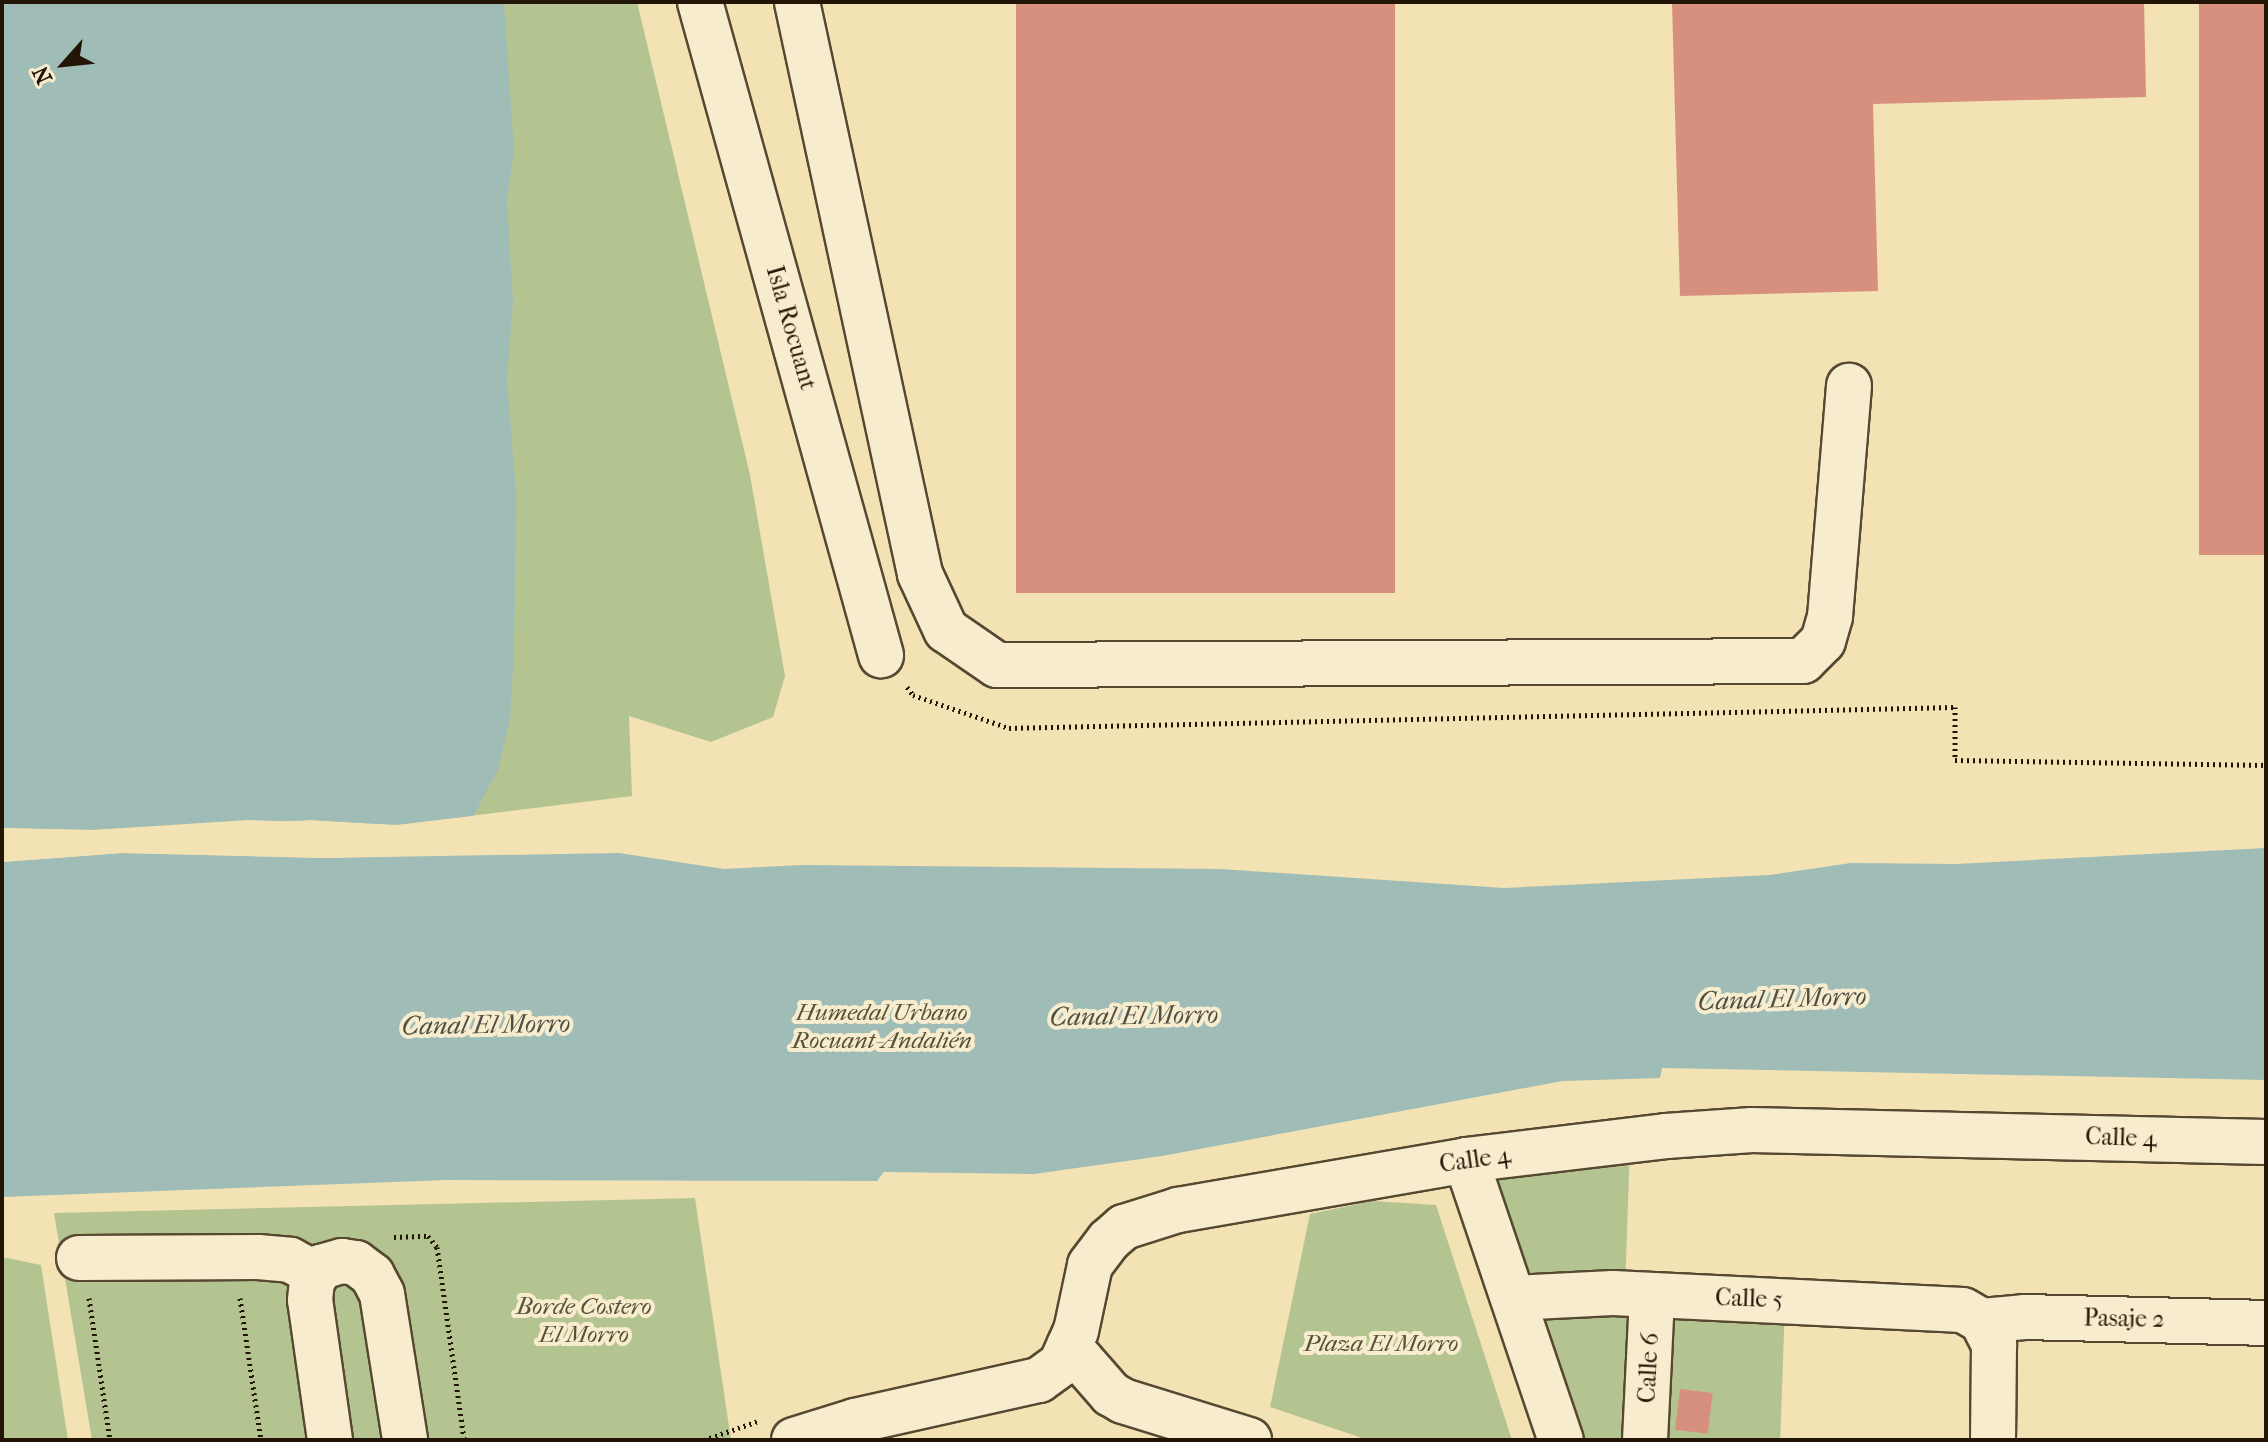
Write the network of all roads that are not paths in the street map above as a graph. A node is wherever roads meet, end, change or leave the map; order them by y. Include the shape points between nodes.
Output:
1 (700, 2) edge
2 (797, 2) edge
3 (1849, 386) dead end
4 (881, 655) road end
5 (2266, 1142) edge
6 (1466, 1160) junction
7 (84, 1272) road end
8 (316, 1274) junction
9 (1652, 1295) junction
10 (1513, 1298) junction
11 (1982, 1321) junction
12 (2266, 1323) edge
13 (1069, 1346) junction
14 (330, 1440) edge
15 (405, 1440) edge
16 (794, 1440) edge
17 (1249, 1440) edge
18 (1561, 1440) edge
19 (1645, 1440) edge
20 (1993, 1440) edge

1 - 4 street, Isla Rocuant
2 - 3 street via 920,574 946,630 997,665 1803,661 1823,641 1830,617
5 - 6 street, Calle 4 via 1752,1130
6 - 10 street
6 - 13 street, Calle 4 via 1178,1210 1124,1227 1090,1265
7 - 8 street via 258,1257 290,1260
8 - 14 street via 310,1300
8 - 15 street via 321,1267 342,1261 356,1263 372,1275 382,1294
9 - 10 street, Calle 5
9 - 11 street, Calle 5 via 1953,1308
9 - 19 street, Calle 6
10 - 18 street
11 - 12 street, Pasaje 2 via 2024,1317
11 - 20 street via 1994,1345
13 - 16 street, Calle 4 via 1061,1364 1026,1384 855,1421
13 - 17 street via 1123,1401

